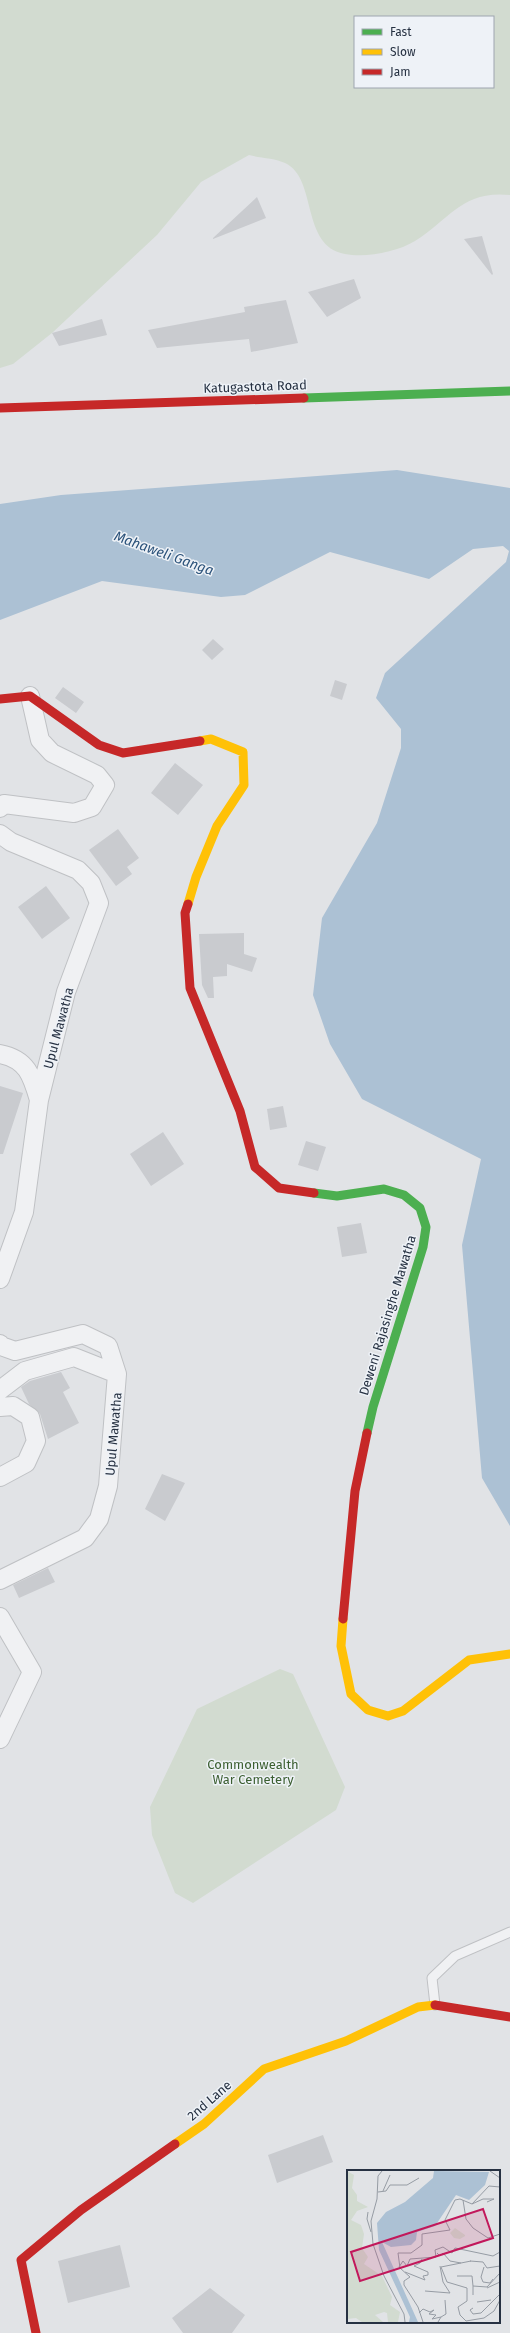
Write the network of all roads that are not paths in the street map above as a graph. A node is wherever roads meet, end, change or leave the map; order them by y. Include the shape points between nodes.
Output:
1 (510, 391) edge
2 (0, 408) edge
3 (30, 696) junction
4 (0, 700) edge
5 (0, 808) edge
6 (0, 834) edge
7 (0, 1054) edge
8 (39, 1100) junction
9 (0, 1279) edge
10 (0, 1344) edge
11 (117, 1374) junction
12 (0, 1390) edge
13 (0, 1407) edge
14 (0, 1478) edge
15 (0, 1580) edge
16 (0, 1617) edge
17 (510, 1654) edge
18 (0, 1739) edge
19 (510, 1932) edge
20 (435, 2004) junction
21 (510, 2017) edge
22 (36, 2333) edge

1 - 2 street, Katugastota Road
3 - 4 street
3 - 5 street via 40,740 52,753 97,775 105,785 92,807 74,813 4,804
3 - 17 street, Deweni Rajasinghe Mawatha via 100,745 123,753 210,739 243,752 244,785 217,826 196,877 185,914 186,953 190,988 240,1111 255,1167 279,1188 337,1196 384,1189 404,1195 420,1208 426,1228 423,1247 373,1407 355,1491 341,1646 351,1694 368,1710 388,1716 403,1711 469,1660
6 - 8 street, Upul Mawatha via 11,842 78,870 91,883 99,903 66,992
7 - 8 street via 12,1056 30,1072
8 - 9 street, Upul Mawatha via 24,1212
10 - 11 street, Upul Mawatha via 15,1351 83,1334 108,1346
11 - 12 street via 74,1357 25,1371
11 - 15 street, Upul Mawatha via 108,1486 99,1519 85,1538
13 - 14 street via 13,1406 30,1417 36,1441 26,1463
16 - 18 street via 32,1672
19 - 20 lane via 455,1956 432,1978
20 - 21 street, 2nd Lane
20 - 22 street, 2nd Lane via 418,2007 346,2041 264,2069 204,2124 81,2210 21,2260

